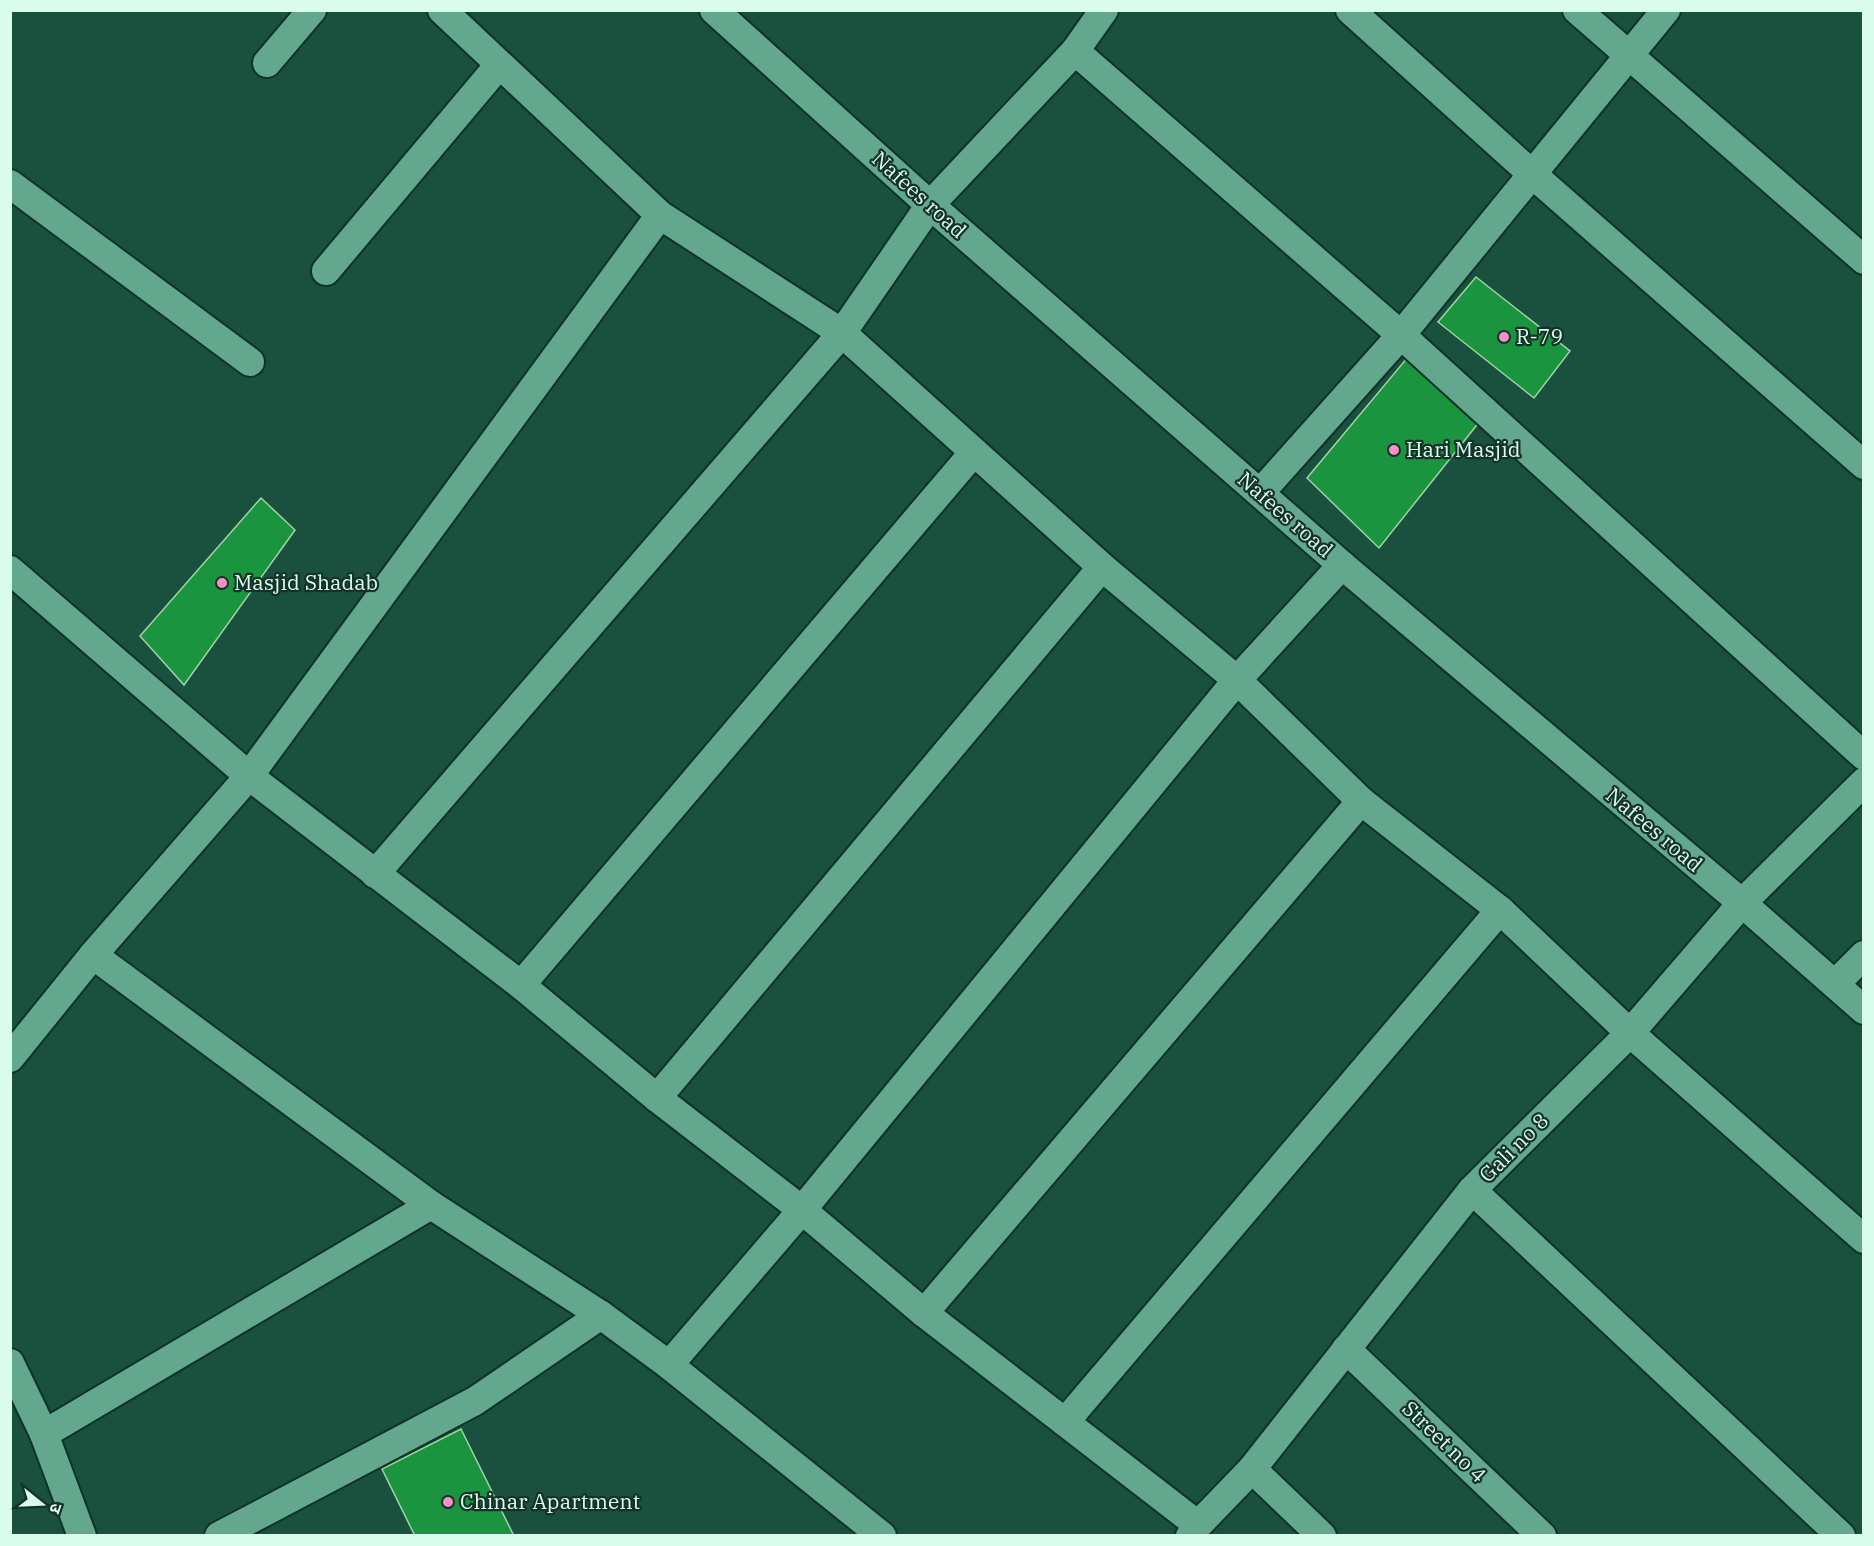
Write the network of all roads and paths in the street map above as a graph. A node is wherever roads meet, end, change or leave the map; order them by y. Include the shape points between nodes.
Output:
1 (312, 10) edge
2 (442, 10) edge
3 (714, 10) edge
4 (1104, 10) edge
5 (1350, 10) edge
6 (1577, 10) edge
7 (1666, 10) edge
8 (1075, 51) junction
9 (1631, 56) junction
10 (267, 63) dead end
11 (499, 65) junction
12 (1532, 174) junction
13 (10, 184) edge
14 (930, 205) junction
15 (660, 215) junction
16 (1863, 260) edge
17 (326, 271) dead end
18 (842, 333) junction
19 (1401, 335) junction
20 (250, 362) dead end
21 (974, 452) junction
22 (1863, 465) edge
23 (1260, 493) junction
24 (1342, 565) junction
25 (1102, 567) junction
26 (10, 570) edge
27 (1237, 680) junction
28 (1863, 756) edge
29 (249, 776) junction
30 (1863, 782) edge
31 (1361, 801) junction
32 (375, 874) junction
33 (1742, 903) junction
34 (1500, 910) junction
35 (93, 955) junction
36 (1863, 955) edge
37 (1835, 984) junction
38 (521, 985) junction
39 (1863, 1010) edge
40 (1630, 1033) junction
41 (11, 1057) edge
42 (657, 1098) junction
43 (1472, 1190) junction
44 (431, 1205) junction
45 (802, 1210) junction
46 (1863, 1239) edge
47 (924, 1313) junction
48 (601, 1315) junction
49 (1346, 1349) junction
50 (10, 1363) edge
51 (669, 1365) junction
52 (1065, 1422) junction
53 (44, 1434) junction
54 (1252, 1468) junction
55 (1194, 1530) edge
56 (82, 1536) edge
57 (219, 1536) edge
58 (882, 1536) edge
59 (1322, 1536) edge
60 (1542, 1536) edge
61 (1841, 1536) edge

1 - 10 street
2 - 11 street
3 - 14 street, Nafees road
4 - 8 street
5 - 12 street
6 - 9 street
7 - 9 street
8 - 14 street
8 - 19 street
9 - 12 street
9 - 16 street
11 - 15 street
11 - 17 street
12 - 19 street
12 - 22 street
13 - 20 street
14 - 18 street
14 - 23 street, Nafees road
15 - 18 street
15 - 29 street
18 - 21 street
18 - 32 street
19 - 23 street
19 - 28 street
21 - 25 street
21 - 38 street
23 - 24 street, Nafees road
24 - 27 street
24 - 33 street, Nafees road
25 - 27 street
25 - 42 street
26 - 29 street
27 - 31 street
27 - 45 street
29 - 32 street
29 - 35 street
30 - 33 street, Gali no 8
31 - 34 street
31 - 47 street
32 - 38 street
33 - 37 street, Nafees road
33 - 40 street, Gali no 8
34 - 40 street
34 - 52 street
35 - 41 street
35 - 44 street
36 - 37 street
37 - 39 street, Nafees road
38 - 42 street
40 - 43 street, Gali no 8
40 - 46 street
42 - 45 street
43 - 49 street, Gali no 8
43 - 61 street
44 - 48 street
44 - 53 street
45 - 47 street
45 - 51 street
47 - 52 street
48 - 51 street
48 - 57 street via 475,1401
49 - 54 street, Gali no 8
49 - 60 street, Street no 4
50 - 53 street
51 - 58 street
52 - 55 street
53 - 56 street
54 - 55 street, Gali no 8
54 - 59 street

